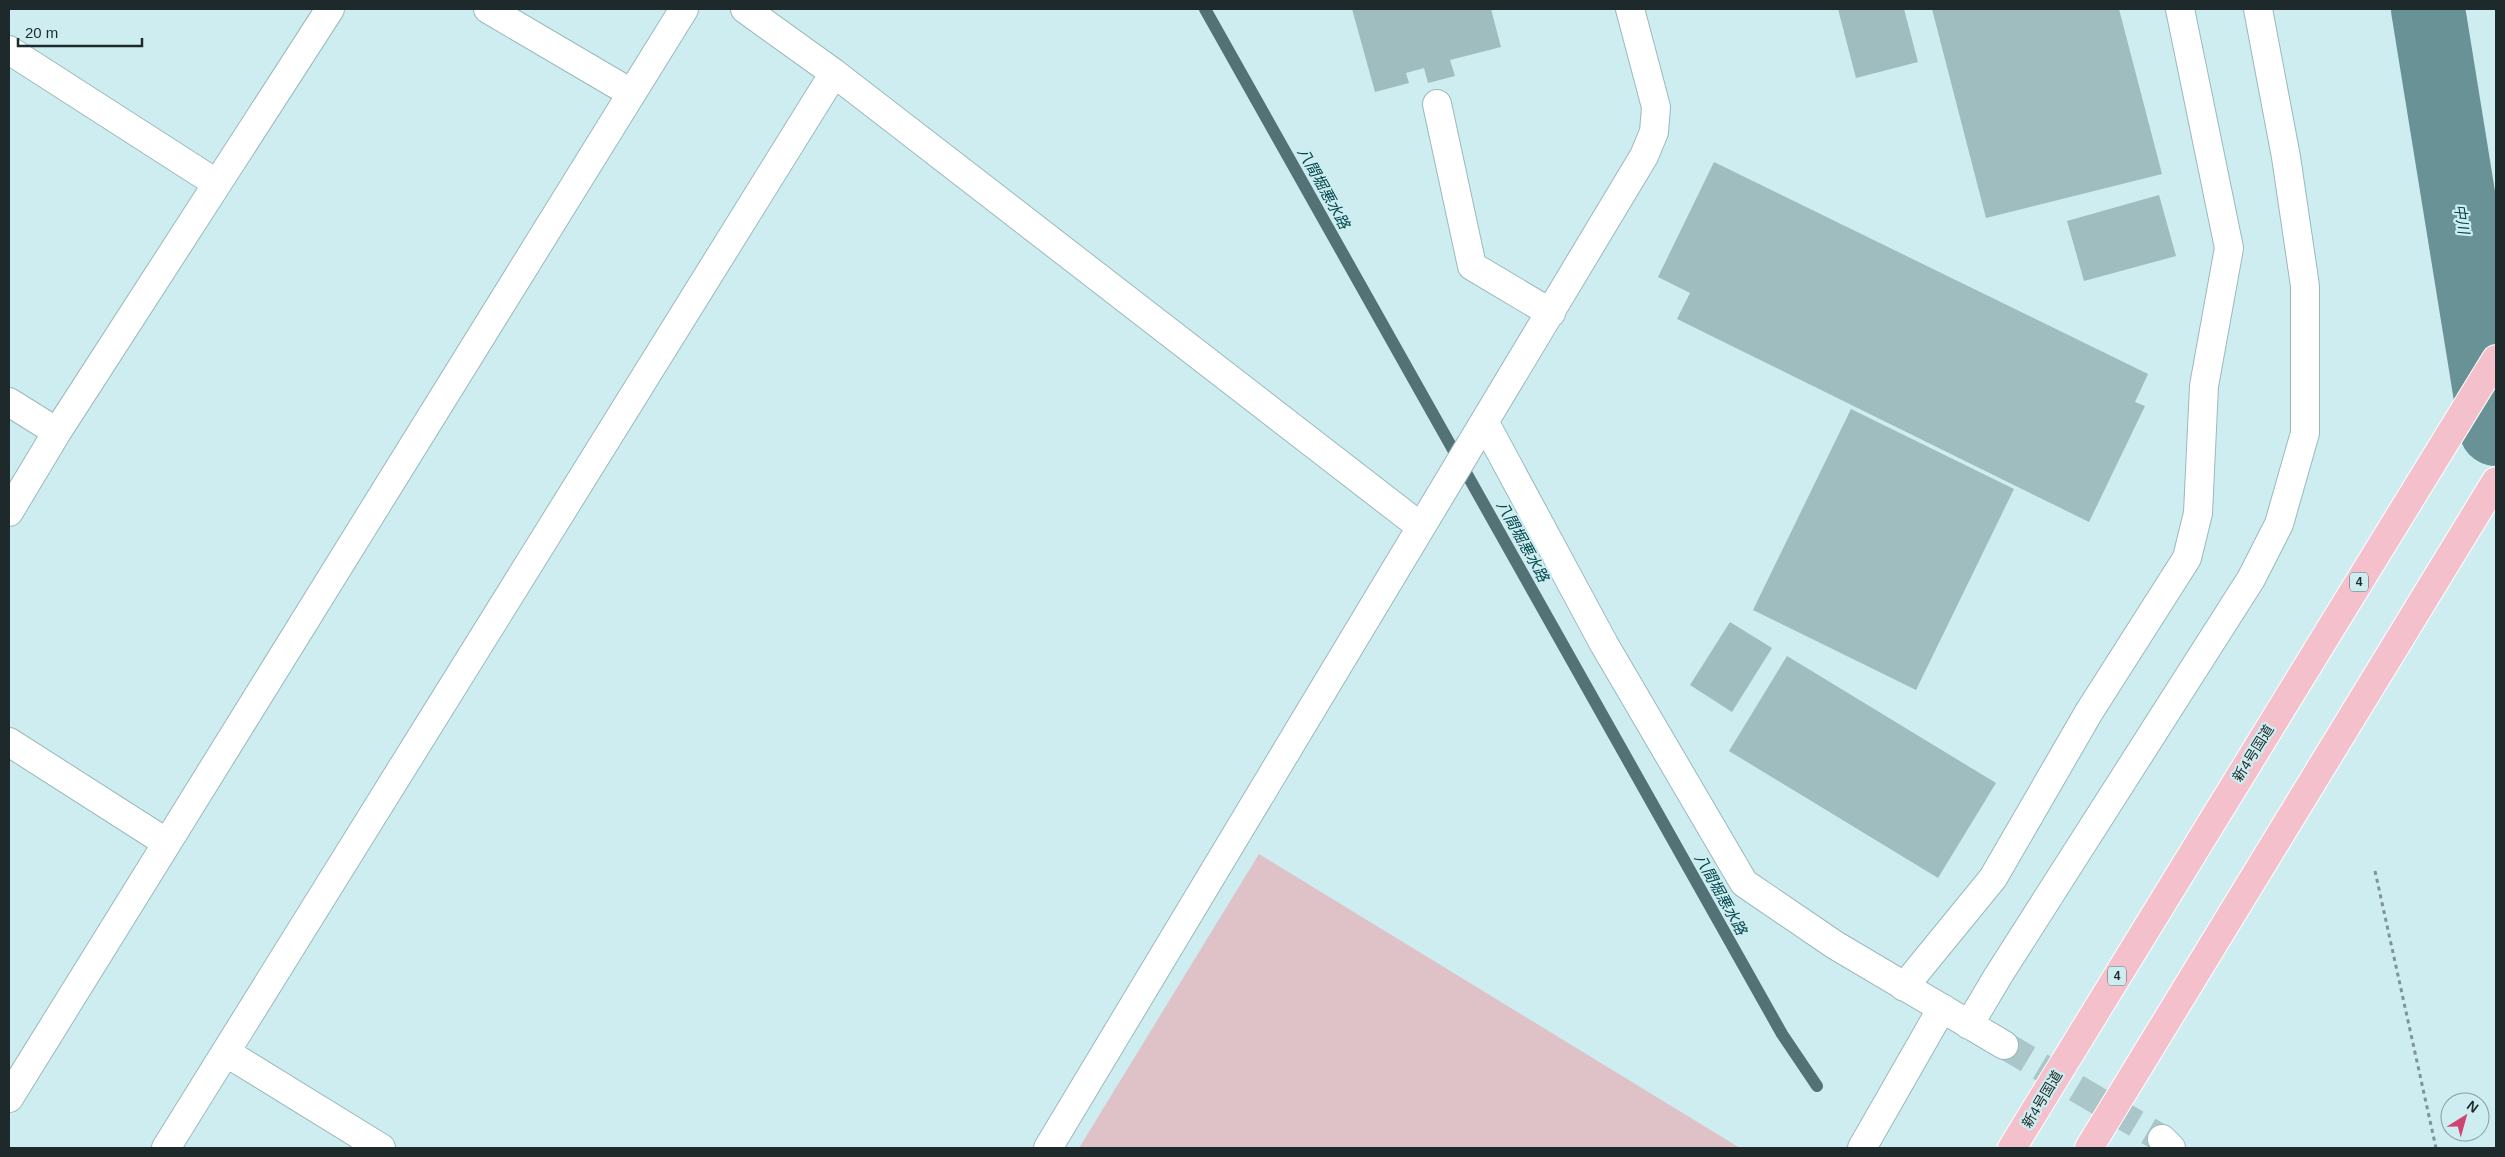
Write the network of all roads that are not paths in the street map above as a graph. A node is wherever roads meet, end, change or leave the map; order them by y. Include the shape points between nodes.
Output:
1 (330, 9) edge
2 (488, 9) edge
3 (684, 9) edge
4 (745, 9) edge
5 (1630, 9) edge
6 (2180, 9) edge
7 (2258, 9) edge
8 (9, 50) edge
9 (834, 73) junction
10 (631, 93) junction
11 (1436, 104) dead end
12 (216, 183) junction
13 (1551, 313) junction
14 (2496, 359) edge
15 (9, 402) edge
16 (1480, 430) junction
17 (57, 432) junction
18 (2496, 481) edge
19 (9, 512) edge
20 (1421, 527) junction
21 (9, 742) edge
22 (167, 843) junction
23 (1904, 987) junction
24 (1942, 1008) junction
25 (1969, 1025) junction
26 (2004, 1045) tunnel mouth
27 (226, 1053) junction
28 (9, 1098) edge
29 (166, 1148) edge
30 (381, 1148) edge
31 (1048, 1148) edge
32 (1862, 1148) edge
33 (2012, 1148) edge
34 (2089, 1148) edge

1 - 12 street
2 - 10 street
3 - 10 street
4 - 9 street
5 - 13 street via 1656,106 1654,132 1644,156
6 - 23 street via 2229,248 2204,386 2198,513 2187,558 2089,712 1993,878
7 - 25 street via 2286,157 2305,286 2305,433 2279,524 2252,579
8 - 12 street
9 - 20 street
9 - 27 street
10 - 22 street
11 - 13 street via 1472,266
12 - 17 street
13 - 16 street
14 - 33 highway, 新4号国道 / 4
15 - 17 street
16 - 20 street
16 - 23 street via 1744,883
17 - 19 street
18 - 34 highway
20 - 31 street
21 - 22 street
22 - 28 street
23 - 24 street
24 - 25 street
24 - 32 street
25 - 26 street
27 - 29 street
27 - 30 street

